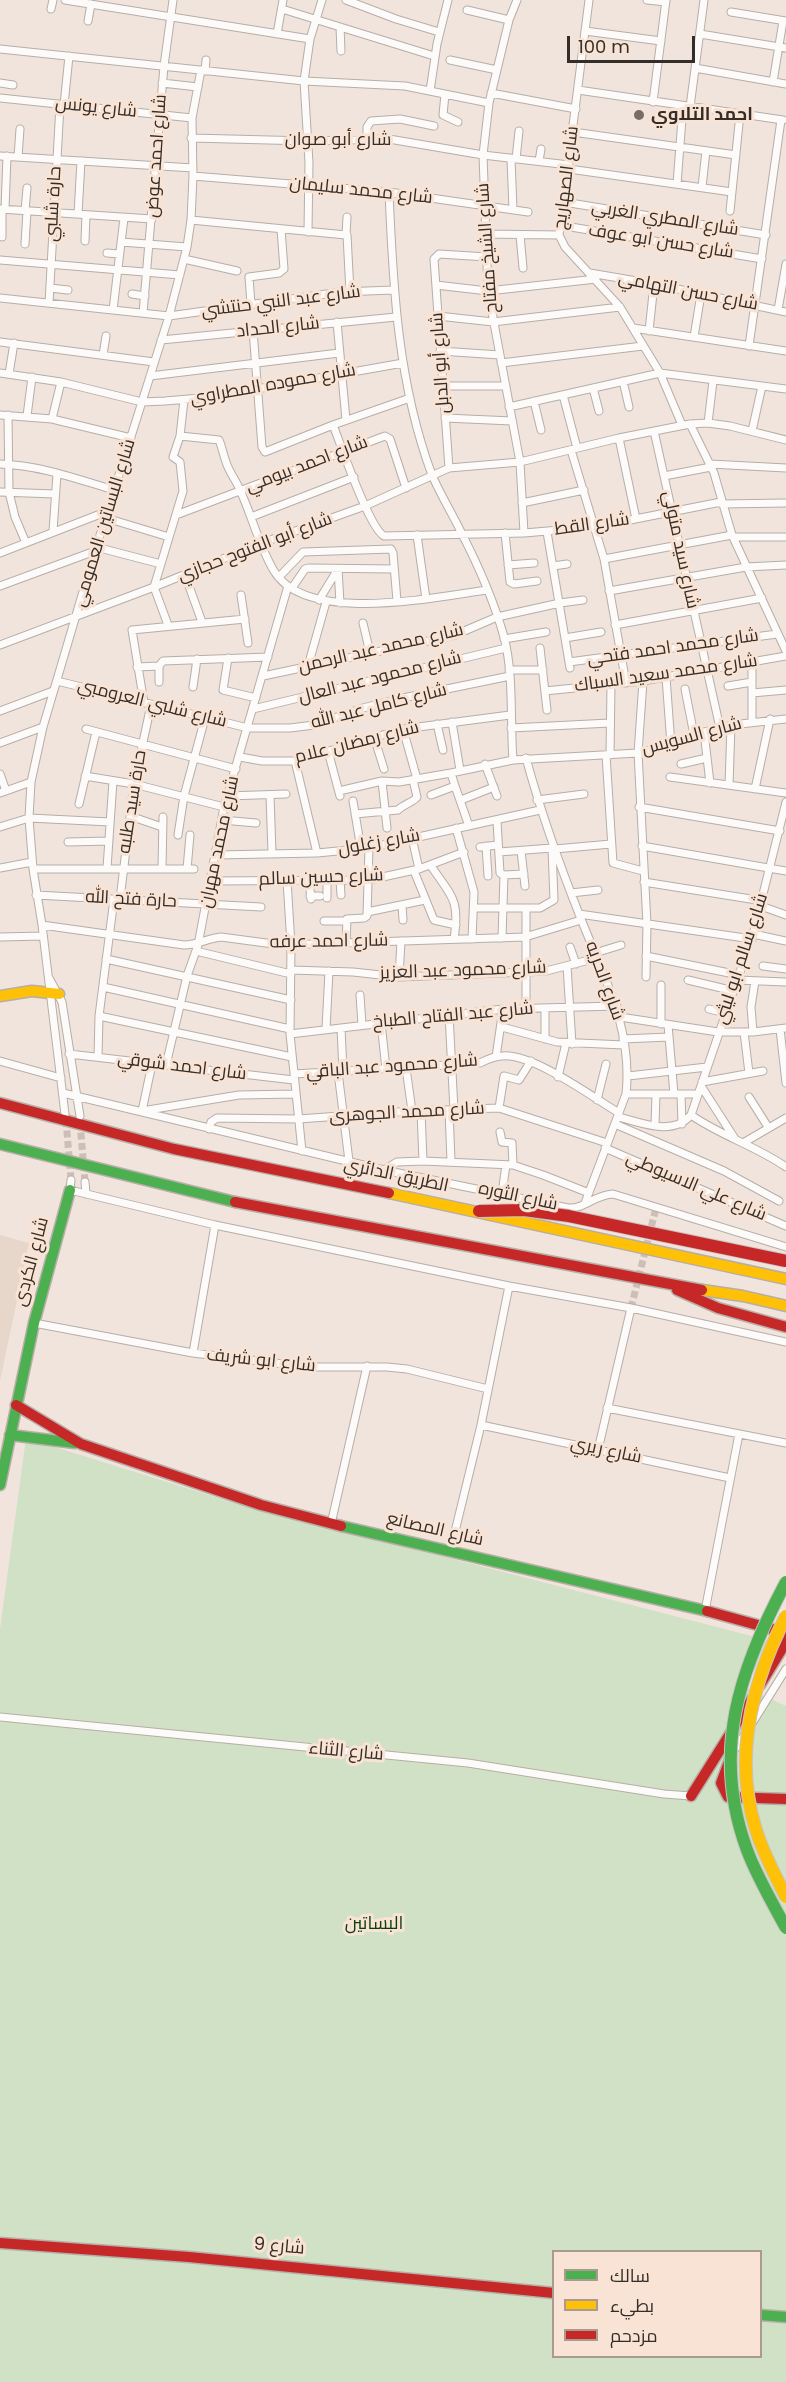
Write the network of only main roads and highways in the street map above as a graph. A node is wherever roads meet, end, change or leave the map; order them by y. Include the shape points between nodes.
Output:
1 (54, 993) road end
2 (0, 996) edge
3 (0, 1103) edge
4 (0, 1144) edge
5 (70, 1185) tunnel mouth
6 (478, 1211) junction
7 (786, 1261) edge
8 (786, 1279) edge
9 (671, 1286) junction
10 (786, 1306) edge
11 (729, 1312) junction
12 (786, 1327) edge
13 (786, 1334) edge
14 (16, 1405) junction
15 (10, 1436) junction
16 (81, 1444) junction
17 (0, 1485) edge
18 (786, 1583) edge
19 (786, 1588) edge
20 (773, 1604) junction
21 (786, 1616) edge
22 (758, 1626) junction
23 (786, 1633) edge
24 (786, 1642) edge
25 (729, 1748) junction
26 (691, 1796) road end
27 (786, 1799) edge
28 (786, 1896) edge
29 (786, 1928) edge
30 (0, 2243) edge
31 (552, 2293) edge
32 (762, 2314) edge
33 (786, 2317) edge

1 - 2 main road
3 - 6 main road, الطريق الدائري via 174,1149
4 - 9 main road via 230,1201
5 - 14 main road, شارع الكردى
6 - 7 main road, bridge via 524,1210 569,1215
6 - 8 main road, الطريق الدائري
9 - 10 main road
9 - 11 main road
11 - 12 main road
11 - 13 main road
14 - 15 main road, شارع الكردى
14 - 16 main road, شارع المصانع
15 - 16 main road, شارع المصانع
15 - 17 main road, شارع الكردى
16 - 22 main road, شارع المصانع via 261,1505 330,1524
18 - 20 main road, bridge
18 - 22 main road
19 - 20 main road, bridge
20 - 29 main road, bridge via 753,1644 739,1687 730,1732 729,1779 745,1846
21 - 28 main road, bridge via 768,1651 754,1692 746,1757 753,1821
22 - 23 main road, شارع المصانع
24 - 25 main road
25 - 26 main road
25 - 27 main road via 720,1780 725,1794 731,1798
30 - 31 main road, شارع 9 via 189,2257
32 - 33 main road

